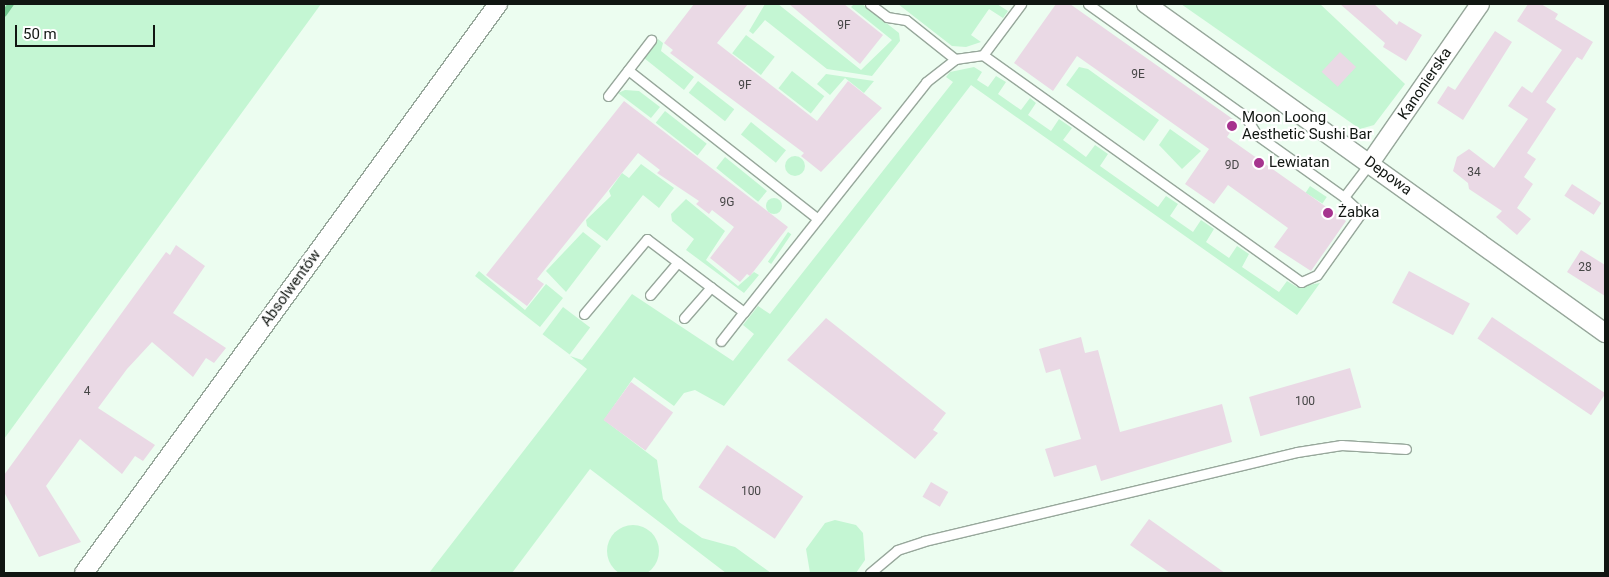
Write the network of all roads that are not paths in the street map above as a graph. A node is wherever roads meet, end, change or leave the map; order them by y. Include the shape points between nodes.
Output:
1 (498, 4) edge
2 (870, 4) edge
3 (1021, 4) edge
4 (1088, 4) edge
5 (1146, 4) edge
6 (1480, 4) edge
7 (651, 40) dead end
8 (983, 55) junction
9 (954, 59) junction
10 (628, 70) junction
11 (608, 96) dead end
12 (1370, 163) junction
13 (1344, 197) junction
14 (818, 219) junction
15 (678, 262) junction
16 (711, 288) junction
17 (650, 295) dead end
18 (744, 312) junction
19 (584, 314) dead end
20 (684, 318) dead end
21 (1605, 333) edge
22 (721, 341) dead end
23 (1406, 449) dead end
24 (84, 573) edge
25 (870, 573) edge

1 - 24 street, Absolwentów
2 - 9 lane via 887,17 906,20
3 - 8 lane
4 - 13 lane via 1245,116 1257,135
5 - 12 street, Depowa
6 - 12 street, Kanonierska
7 - 10 lane
8 - 9 lane
8 - 13 lane via 1301,282 1316,275 1361,212
9 - 14 lane via 926,82
10 - 11 lane
10 - 14 lane
12 - 13 lane
12 - 21 street, Depowa
14 - 18 lane
15 - 16 lane
15 - 17 lane
15 - 19 lane via 647,239
16 - 18 lane
16 - 20 lane
18 - 22 lane
23 - 25 lane via 1341,445 1288,455 924,541 897,550

